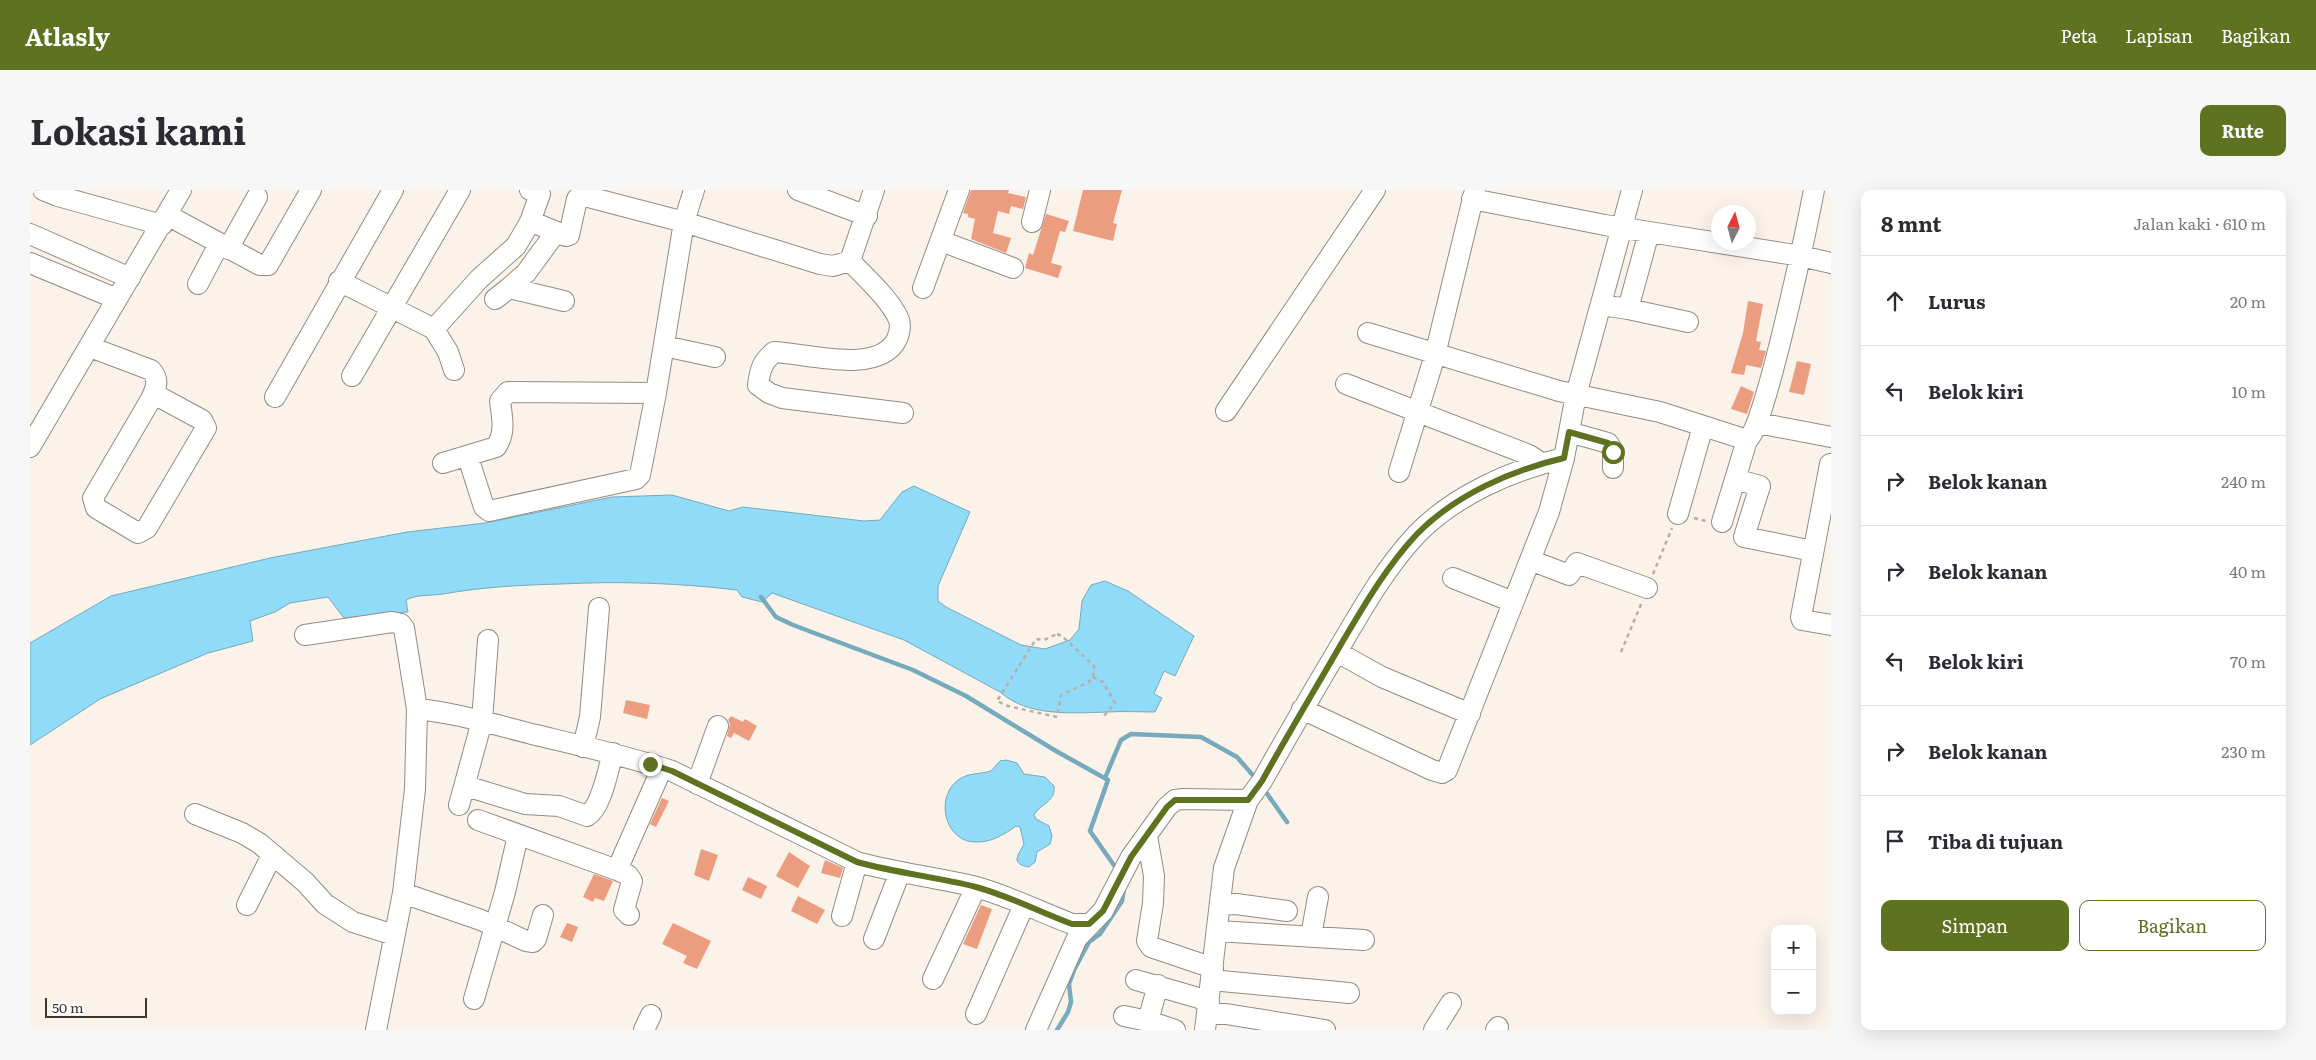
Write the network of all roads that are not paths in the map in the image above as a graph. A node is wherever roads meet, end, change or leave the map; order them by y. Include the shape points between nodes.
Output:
1 (43, 190) edge
2 (181, 190) edge
3 (311, 190) edge
4 (393, 190) edge
5 (460, 190) edge
6 (694, 190) edge
7 (798, 190) edge
8 (874, 190) edge
9 (959, 190) edge
10 (1040, 190) edge
11 (1375, 190) edge
12 (1632, 190) edge
13 (1814, 190) edge
14 (538, 191) edge
15 (1473, 195) edge
16 (257, 197) dead end
17 (867, 216) junction
18 (165, 220) junction
19 (530, 221) junction
20 (684, 222) junction
21 (1032, 222) dead end
22 (1623, 227) junction
23 (556, 232) junction
24 (1649, 232) junction
25 (30, 234) edge
26 (941, 241) junction
27 (224, 246) junction
28 (1801, 256) junction
29 (850, 261) junction
30 (30, 263) edge
31 (1831, 263) edge
32 (1013, 268) dead end
33 (130, 278) junction
34 (340, 281) junction
35 (198, 284) dead end
36 (923, 288) dead end
37 (117, 299) junction
38 (564, 301) dead end
39 (1602, 305) junction
40 (393, 307) junction
41 (1628, 309) junction
42 (1688, 322) dead end
43 (434, 329) junction
44 (1368, 333) dead end
45 (664, 346) junction
46 (90, 347) junction
47 (1435, 355) junction
48 (715, 357) dead end
49 (454, 370) dead end
50 (352, 376) dead end
51 (1346, 384) dead end
52 (656, 393) junction
53 (154, 394) junction
54 (1576, 395) junction
55 (275, 397) dead end
56 (1226, 411) dead end
57 (904, 413) dead end
58 (1417, 413) junction
59 (1758, 422) junction
60 (1703, 426) junction
61 (1569, 432) junction
62 (1831, 437) edge
63 (1747, 440) junction
64 (30, 447) edge
65 (468, 457) junction
66 (1564, 458) junction
67 (443, 463) dead end
68 (1541, 463) junction
69 (1826, 464) edge
70 (1613, 468) dead end
71 (1399, 472) dead end
72 (1735, 479) junction
73 (1678, 514) road end
74 (1722, 522) road end
75 (1813, 551) junction
76 (1530, 560) junction
77 (1453, 578) dead end
78 (1647, 588) road end
79 (1513, 602) junction
80 (599, 608) dead end
81 (1831, 625) edge
82 (305, 635) dead end
83 (488, 640) dead end
84 (1337, 652) junction
85 (417, 709) junction
86 (1302, 709) junction
87 (1470, 714) junction
88 (482, 722) junction
89 (718, 726) dead end
90 (583, 747) junction
91 (613, 752) junction
92 (662, 768) junction
93 (697, 784) junction
94 (466, 786) junction
95 (1256, 789) junction
96 (460, 805) dead end
97 (195, 814) dead end
98 (478, 820) dead end
99 (518, 835) junction
100 (1147, 836) junction
101 (272, 855) junction
102 (857, 862) junction
103 (616, 870) junction
104 (900, 872) junction
105 (976, 887) junction
106 (403, 893) junction
107 (1318, 897) dead end
108 (247, 905) dead end
109 (1220, 905) junction
110 (1024, 906) junction
111 (1287, 911) dead end
112 (543, 915) dead end
113 (630, 915) dead end
114 (842, 916) dead end
115 (1089, 924) junction
116 (494, 927) junction
117 (1217, 930) junction
118 (394, 935) junction
119 (1311, 936) junction
120 (874, 939) dead end
121 (1364, 940) dead end
122 (1212, 974) junction
123 (933, 979) dead end
124 (1136, 980) dead end
125 (1158, 985) junction
126 (1349, 993) dead end
127 (474, 999) dead end
128 (1451, 1003) dead end
129 (976, 1014) dead end
130 (1207, 1015) edge
131 (1124, 1016) dead end
132 (1148, 1021) junction
133 (376, 1030) edge
134 (1036, 1030) edge
135 (1175, 1030) edge
136 (1324, 1030) edge
137 (1434, 1030) edge

1 - 18 street
2 - 18 street
3 - 27 street via 268,265 260,265
4 - 34 street
5 - 40 street
6 - 20 street
7 - 17 street
8 - 17 street
9 - 26 street
10 - 21 street
11 - 56 street
12 - 22 street
13 - 28 street
14 - 19 street
15 - 22 street
15 - 47 street
16 - 27 street
17 - 29 street
18 - 27 street
18 - 33 street
19 - 23 street
19 - 43 street via 516,246 479,278
20 - 23 street via 582,195 577,199 569,235
20 - 29 street via 820,264 833,266
20 - 45 street
22 - 24 street
22 - 39 street
23 - 38 street via 526,274 502,294
24 - 28 street
24 - 41 street
25 - 33 street
26 - 32 street
26 - 36 street
27 - 35 street
28 - 31 street
28 - 59 street
29 - 57 street via 891,307 900,322 894,344 885,352 850,360 774,352 765,359 758,384 782,398
30 - 37 street
33 - 37 street
34 - 40 street
34 - 55 street
37 - 46 street
39 - 41 street
39 - 54 street
40 - 43 street
40 - 50 street
41 - 42 street
43 - 49 street
44 - 47 street
45 - 48 street
45 - 52 street
46 - 53 street via 151,370 157,379
46 - 64 street
47 - 54 street
47 - 58 street
51 - 58 street
52 - 65 street via 508,392 500,401 502,439 496,447
52 - 65 street via 642,470 636,479 489,511 484,507
53 - 53 street via 93,498 96,508 138,534 147,528 206,428 202,420
54 - 60 street via 1660,412
54 - 61 street
58 - 68 street via 1529,455
58 - 71 street
59 - 62 street
59 - 63 street via 1753,436
60 - 63 street
60 - 73 street
61 - 66 street
61 - 70 street via 1608,443 1613,452
63 - 72 street
65 - 67 street
66 - 68 street
66 - 76 street via 1557,488
68 - 84 street via 1488,484 1440,513 1417,533 1370,594
69 - 75 street
72 - 74 street
72 - 75 street via 1760,486 1744,537
75 - 81 street via 1801,618
76 - 78 street via 1569,575 1577,563
76 - 79 street
77 - 79 street
79 - 87 street
80 - 90 street via 590,717
82 - 85 street via 392,622 401,624
83 - 88 street
84 - 86 street
84 - 87 street via 1382,678
85 - 88 street
85 - 106 street via 415,789
86 - 87 street via 1442,773 1449,767
86 - 95 street
88 - 90 street
88 - 94 street
89 - 93 street
90 - 91 street
91 - 92 street
91 - 94 street via 599,800 594,812 587,816 559,806 526,804
92 - 93 street
92 - 103 street
93 - 102 street
94 - 96 street
95 - 100 street via 1175,800
95 - 109 street via 1224,868
97 - 101 street via 259,842
98 - 99 street
99 - 103 street
99 - 116 street
100 - 115 street via 1120,876 1103,911
100 - 122 street via 1154,876 1147,941 1151,947
101 - 108 street
101 - 118 street via 305,882 325,904 353,922
102 - 104 street
102 - 114 street
103 - 113 street via 628,875 632,881 624,910
104 - 105 street
104 - 120 street
105 - 110 street
105 - 123 street
106 - 116 street
106 - 118 street
107 - 119 street
109 - 111 street
109 - 117 street
110 - 115 street via 1072,924
110 - 129 street
112 - 116 street via 533,942
115 - 134 street via 1077,938
116 - 127 street
117 - 119 street
117 - 122 street
118 - 133 street
119 - 121 street
122 - 126 street
122 - 130 street
124 - 125 street
125 - 130 street
125 - 132 street
128 - 137 street
130 - 136 street via 1226,1014
131 - 132 street
132 - 135 street

